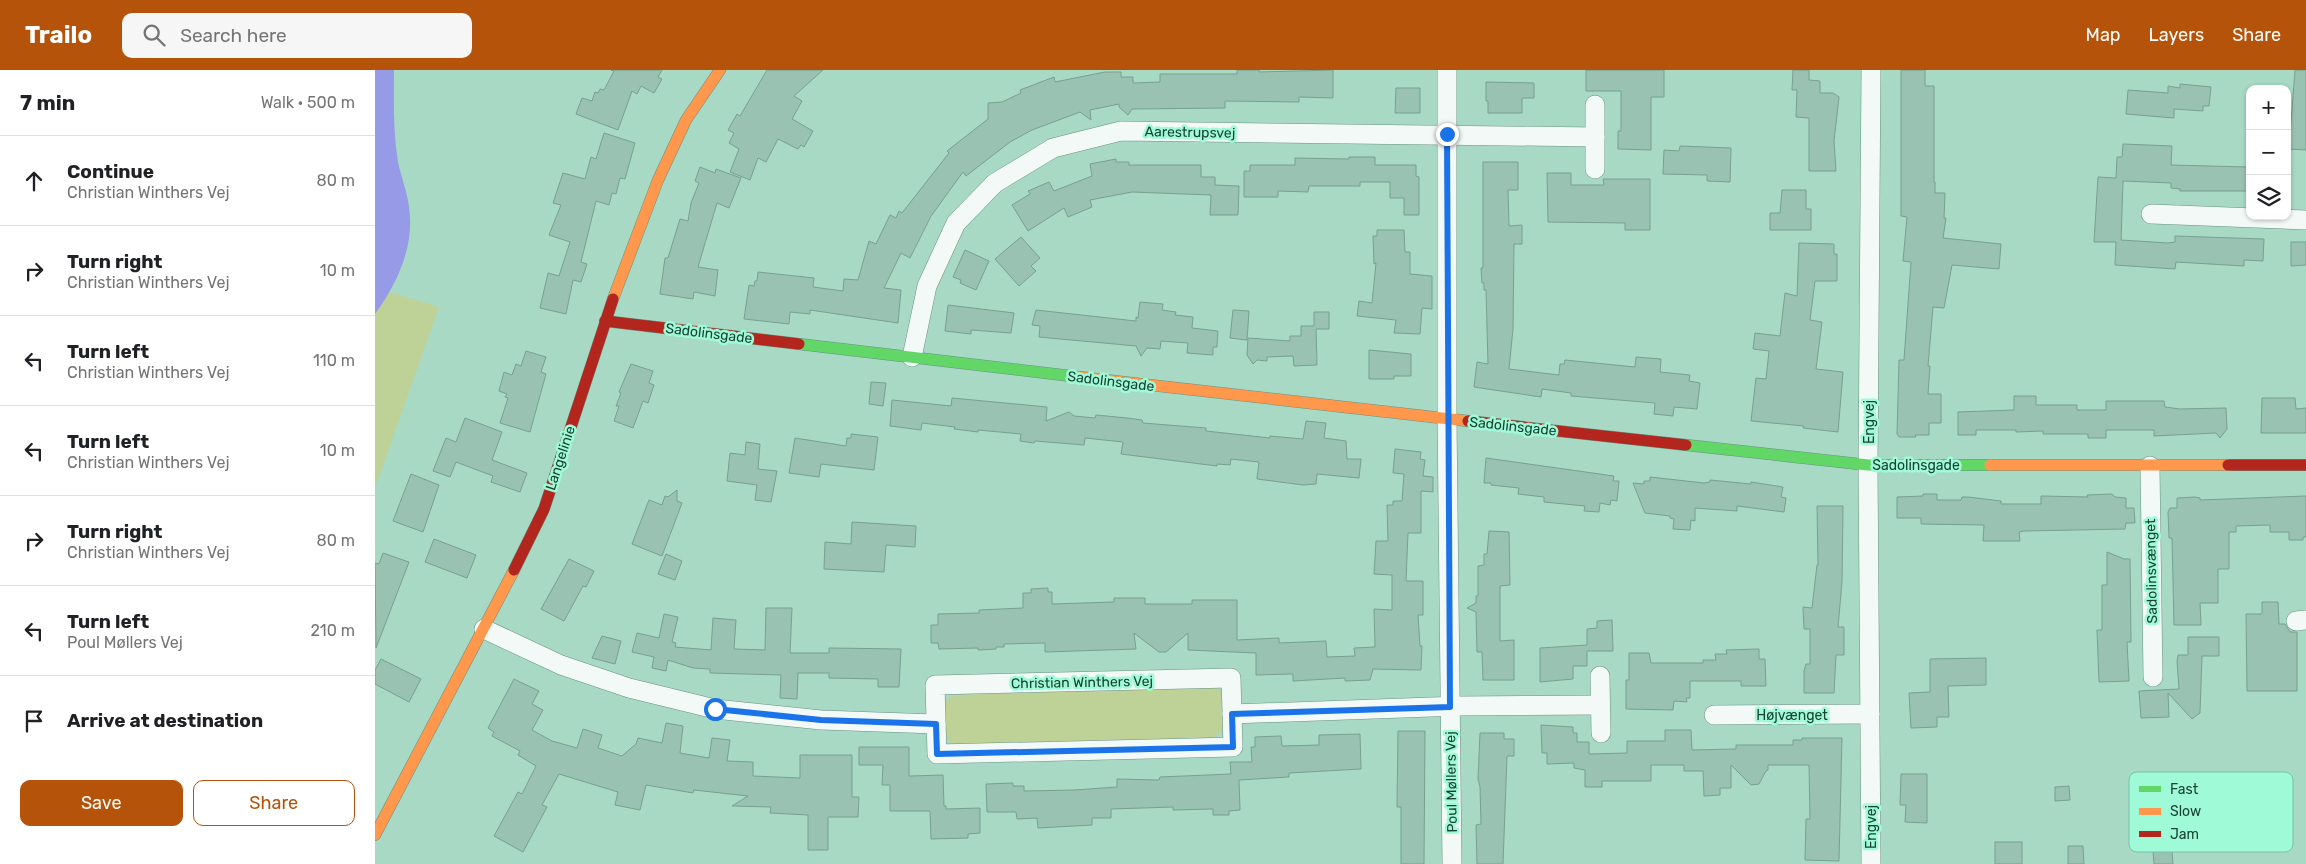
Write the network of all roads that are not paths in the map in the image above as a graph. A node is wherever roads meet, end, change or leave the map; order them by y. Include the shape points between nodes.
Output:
1 (720, 70) edge
2 (1447, 70) edge
3 (1871, 70) edge
4 (1595, 104) dead end
5 (1447, 134) junction
6 (1595, 137) junction
7 (1595, 169) dead end
8 (2151, 214) dead end
9 (2306, 220) edge
10 (605, 321) junction
11 (912, 357) junction
12 (1447, 418) junction
13 (1868, 465) junction
14 (2306, 465) edge
15 (2150, 466) junction
16 (484, 629) junction
17 (1600, 676) dead end
18 (2153, 677) dead end
19 (1600, 705) junction
20 (1450, 707) junction
21 (1232, 714) junction
22 (1870, 714) junction
23 (1714, 715) dead end
24 (936, 724) junction
25 (1601, 733) dead end
26 (375, 835) edge
27 (1452, 864) edge
28 (1871, 864) edge

1 - 10 street, Langelinie via 686,120 658,180
2 - 5 street, Poul Møllers Vej
3 - 13 street, Engvej
4 - 6 street
5 - 6 street, Aarestrupsvej
5 - 11 street, Aarestrupsvej via 1121,131 1053,148 995,183 956,223 927,286
5 - 12 street, Poul Møllers Vej
6 - 7 street
8 - 9 street
10 - 11 street, Sadolinsgade
10 - 16 street, Langelinie via 544,509
11 - 12 street, Sadolinsgade
12 - 13 street, Sadolinsgade
12 - 20 street, Poul Møllers Vej
13 - 15 street, Sadolinsgade
13 - 22 street, Engvej
14 - 15 street, Sadolinsgade
15 - 18 street, Sadolinsvænget
16 - 24 street via 561,666 629,688 715,709 821,720
16 - 26 street, Langelinie
17 - 19 street
19 - 20 street
19 - 25 street
20 - 21 street
20 - 27 street, Poul Møllers Vej
21 - 24 street, Christian Winthers Vej via 1233,747 937,754
21 - 24 street, Christian Winthers Vej via 1231,678 935,685
22 - 23 street, Højvænget
22 - 28 street, Engvej

